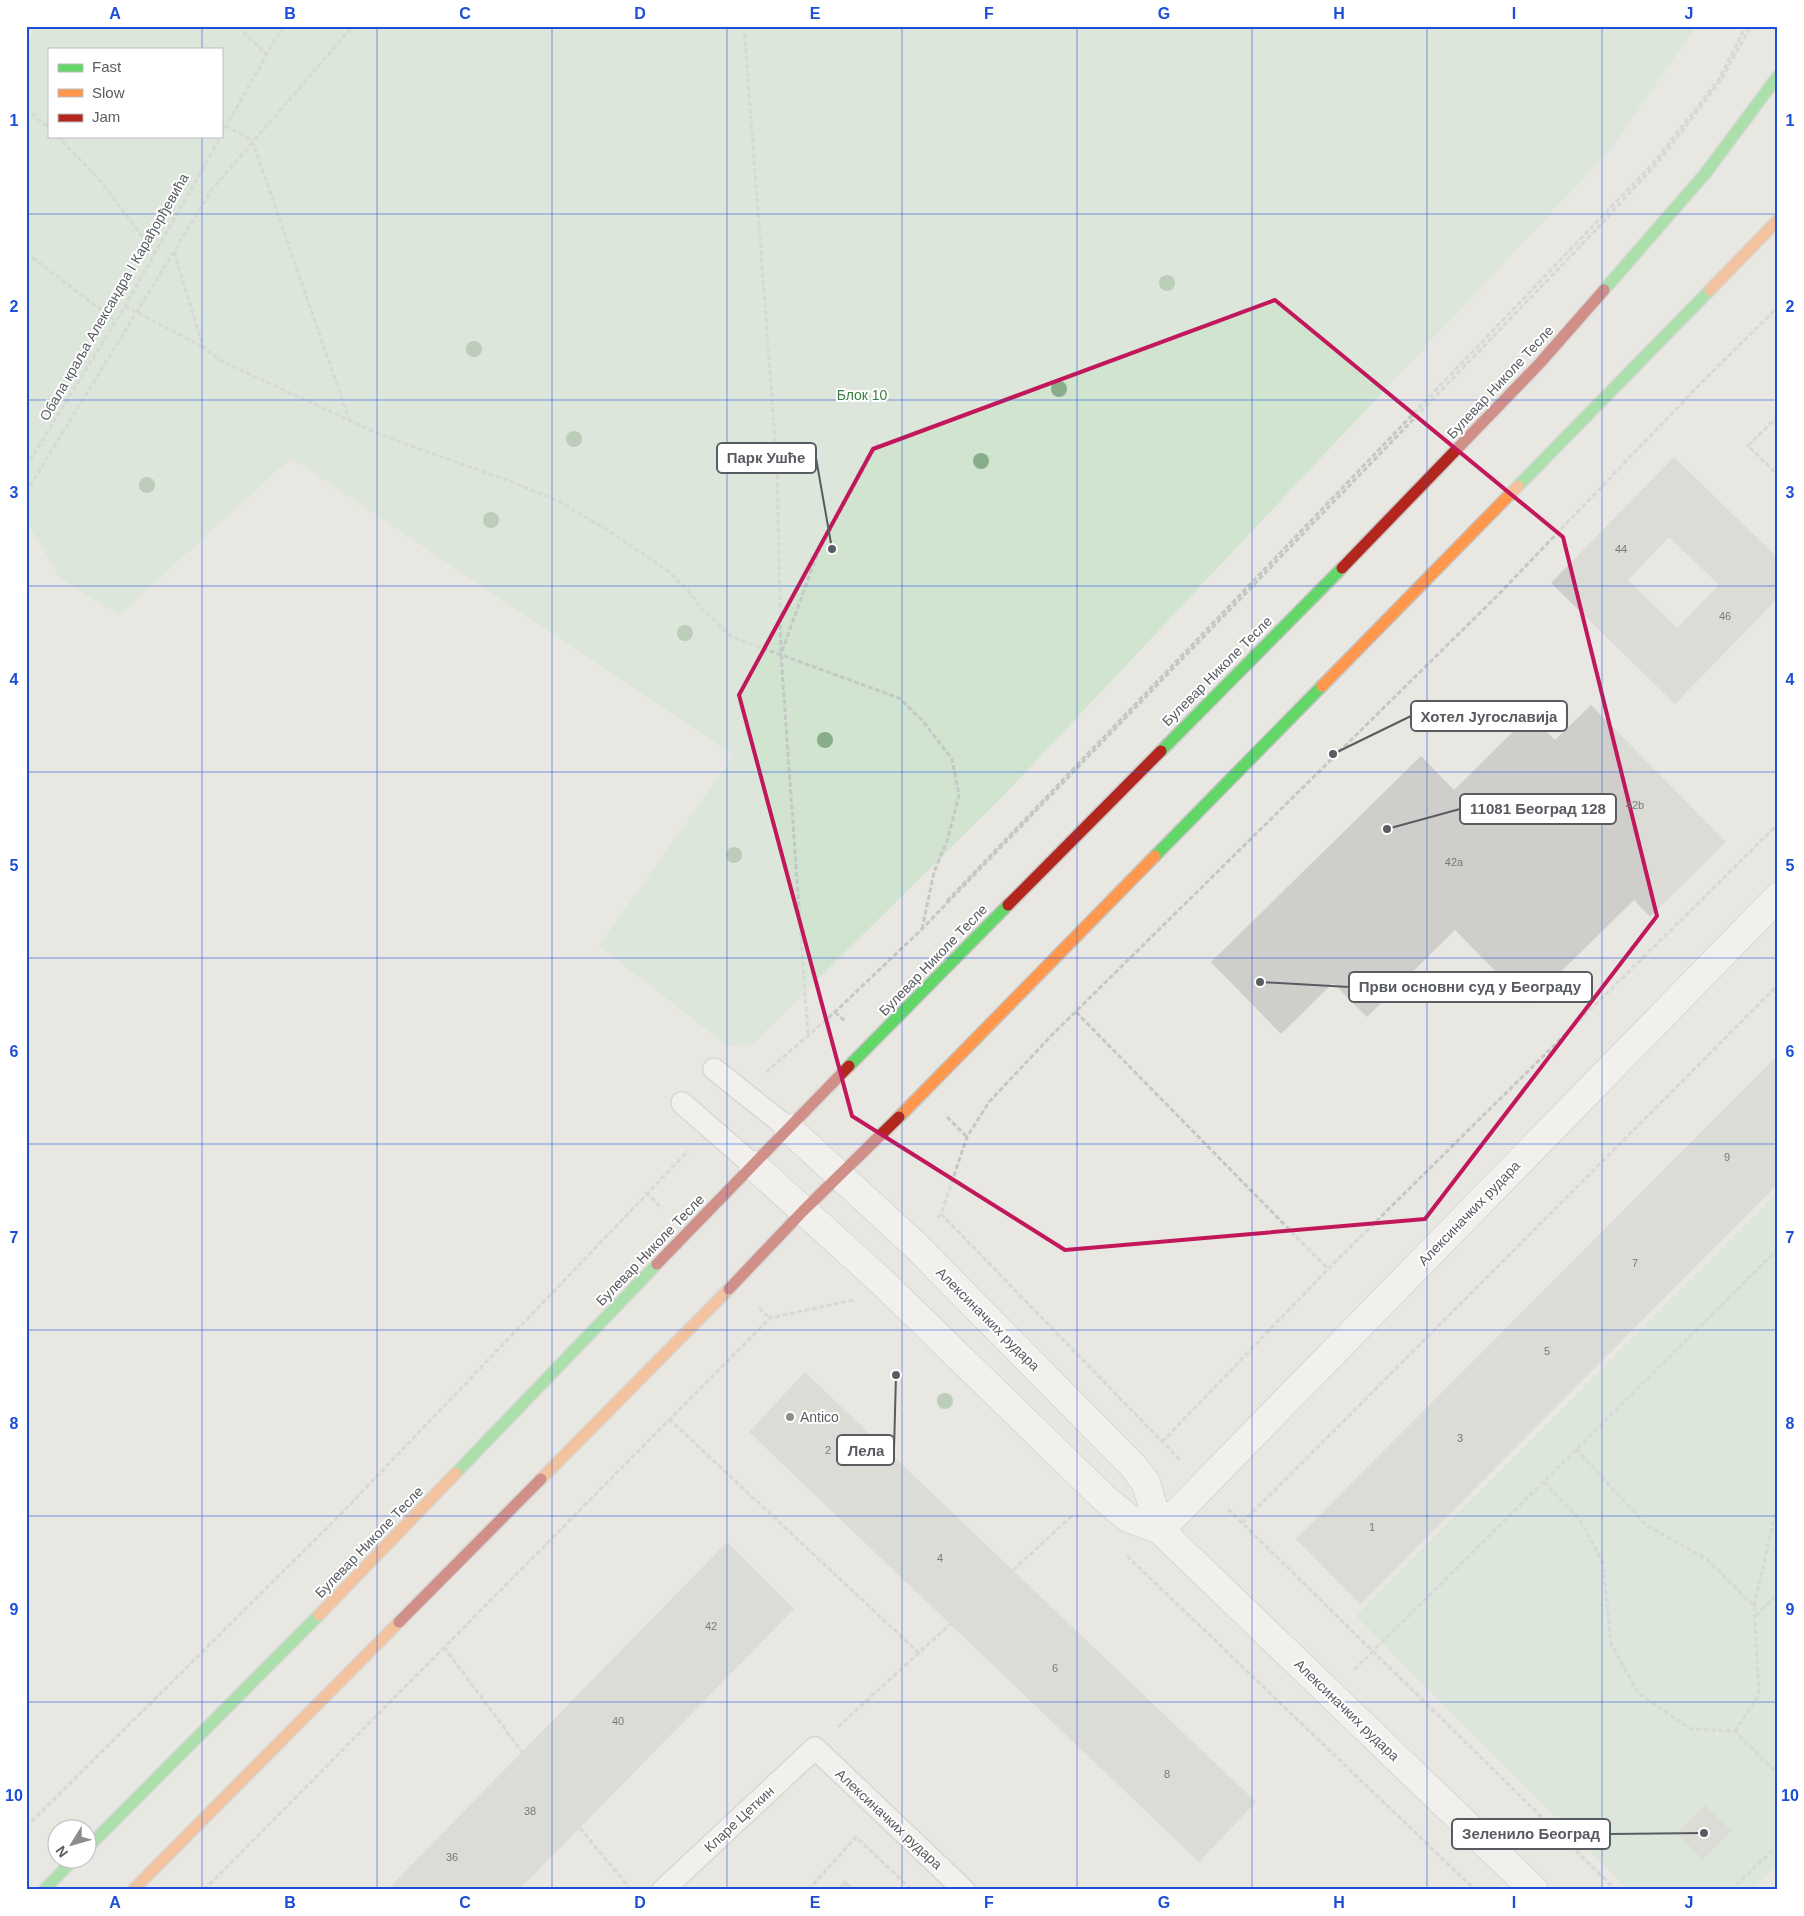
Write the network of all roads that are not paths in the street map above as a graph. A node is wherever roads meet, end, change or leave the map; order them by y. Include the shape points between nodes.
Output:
1 (1778, 76) edge
2 (1778, 220) edge
3 (1778, 897) edge
4 (714, 1069) dead end
5 (682, 1103) dead end
6 (788, 1128) junction
7 (753, 1165) junction
8 (840, 1175) junction
9 (803, 1211) junction
10 (1160, 1530) junction
11 (815, 1748) joint
12 (98, 1836) edge
13 (65, 1868) edge
14 (44, 1890) edge
15 (133, 1890) edge
16 (663, 1890) edge
17 (964, 1890) edge
18 (1534, 1890) edge

1 - 6 main road, Булевар Николе Тесле via 1704,175 1540,363 1415,494
2 - 8 main road
3 - 10 street, Алексиначких рудара
4 - 6 lane
5 - 7 lane
6 - 7 main road, Булевар Николе Тесле
6 - 8 street, Алексиначких рудара
7 - 9 street, Алексиначких рудара
7 - 12 main road, Булевар Николе Тесле via 324,1610
8 - 9 main road
8 - 10 street, Алексиначких рудара via 914,1244 1134,1467 1146,1483
9 - 10 street, Алексиначких рудара via 880,1280 1104,1498 1128,1518
9 - 15 main road
10 - 18 street, Алексиначких рудара
11 - 16 lane, Кларе Цеткин
11 - 17 lane, Алексиначких рудара
13 - 14 main road

